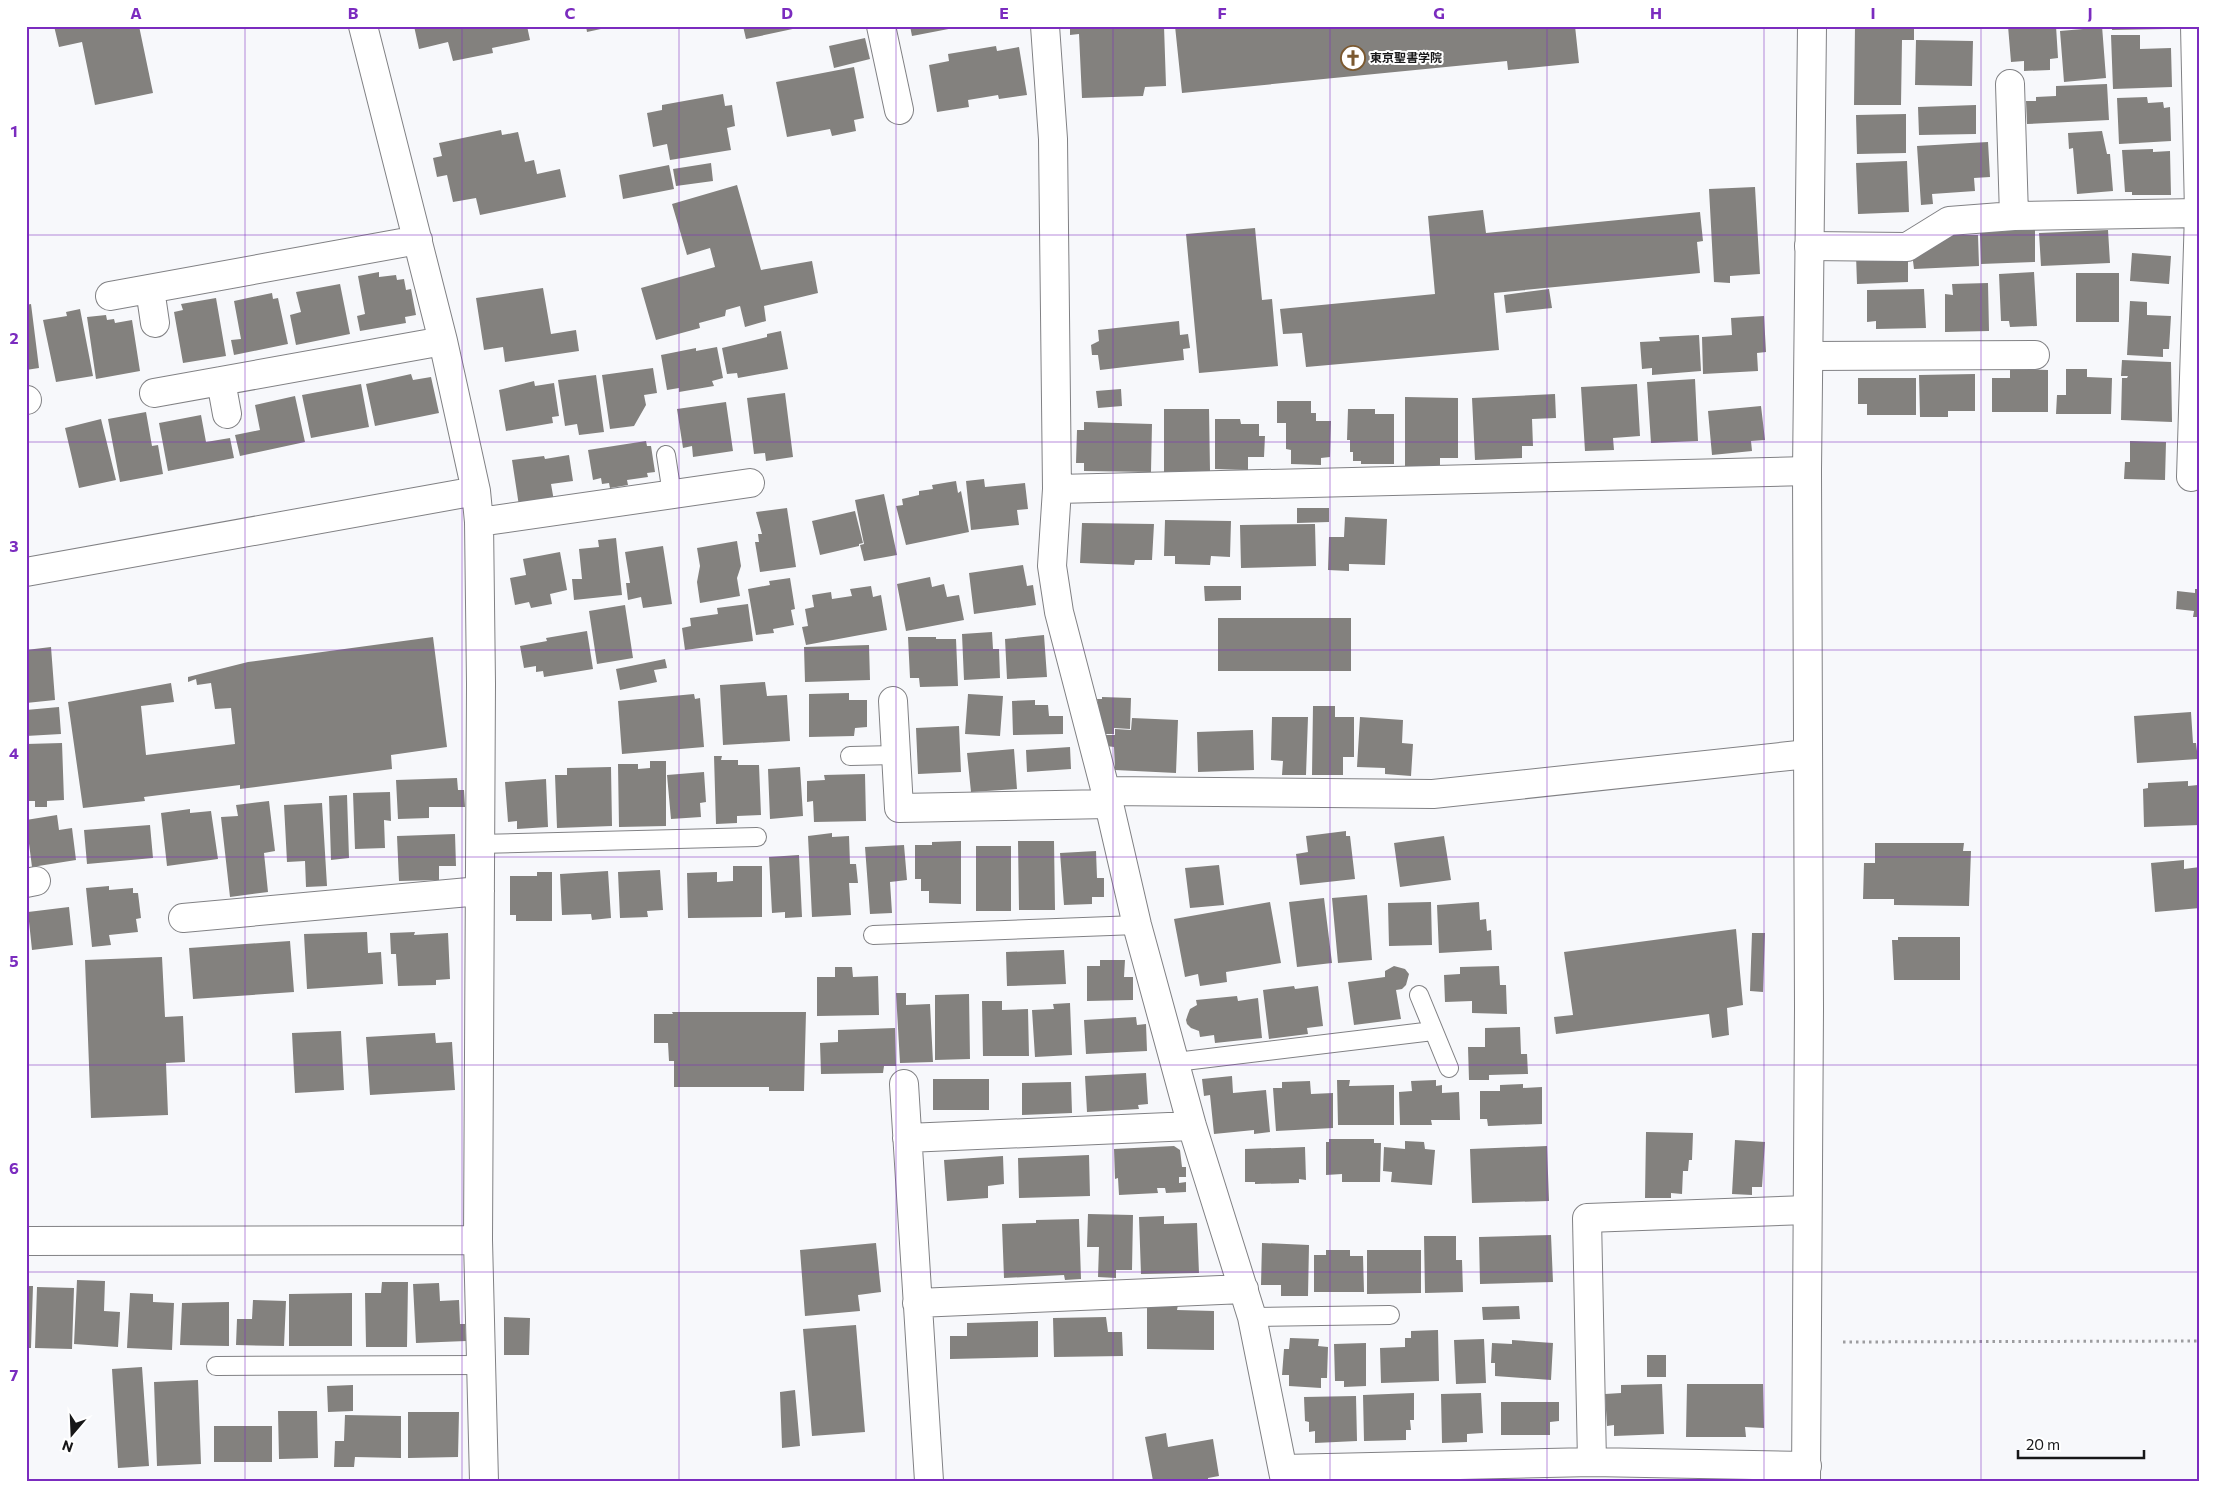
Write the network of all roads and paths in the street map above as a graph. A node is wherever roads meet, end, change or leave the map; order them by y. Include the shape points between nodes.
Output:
1 (363, 26) edge
2 (881, 26) edge
3 (1045, 26) edge
4 (1812, 26) edge
5 (2195, 26) edge
6 (2010, 84) dead end
7 (899, 110) dead end
8 (2199, 212) edge
9 (2014, 216) junction
10 (418, 240) junction
11 (1809, 246) junction
12 (150, 289) junction
13 (110, 296) dead end
14 (156, 323) dead end
15 (443, 342) junction
16 (2035, 355) dead end
17 (1809, 356) junction
18 (221, 381) junction
19 (154, 393) dead end
20 (227, 414) dead end
21 (666, 455) dead end
22 (1807, 471) junction
23 (2191, 477) dead end
24 (750, 484) dead end
25 (1058, 489) junction
26 (476, 491) junction
27 (672, 494) junction
28 (479, 522) junction
29 (26, 572) edge
30 (893, 701) dead end
31 (1808, 754) junction
32 (896, 755) junction
33 (850, 756) dead end
34 (1107, 797) junction
35 (757, 837) dead end
36 (479, 844) junction
37 (480, 891) junction
38 (183, 918) dead end
39 (1136, 925) junction
40 (872, 935) dead end
41 (1419, 995) dead end
42 (1433, 1031) junction
43 (1176, 1062) junction
44 (1449, 1068) dead end
45 (904, 1084) dead end
46 (1192, 1126) junction
47 (907, 1138) junction
48 (1807, 1210) junction
49 (478, 1240) junction
50 (26, 1241) edge
51 (1244, 1289) junction
52 (917, 1303) junction
53 (1390, 1315) dead end
54 (1252, 1317) junction
55 (2200, 1341) edge
56 (1806, 1342) junction
57 (481, 1365) junction
58 (216, 1366) dead end
59 (1592, 1462) junction
60 (1806, 1474) edge
61 (1284, 1475) edge
62 (484, 1481) edge
63 (929, 1481) edge

1 - 10 street
2 - 7 street
3 - 25 street via 1053,139
4 - 11 street
5 - 8 street
6 - 9 street
8 - 9 street
8 - 23 street
9 - 11 street via 1949,221 1907,247
10 - 12 street
10 - 15 street
11 - 17 street
12 - 13 street
12 - 14 street
15 - 18 street
15 - 26 street
16 - 17 street
17 - 22 street
18 - 19 street
18 - 20 street
21 - 27 lane
22 - 25 street
22 - 31 street
24 - 27 street
25 - 34 street via 1052,566 1059,612
26 - 28 street
26 - 29 street
27 - 28 street
28 - 36 street
30 - 32 street
31 - 34 street via 1433,794
31 - 48 street
32 - 33 lane
32 - 34 street via 899,808
34 - 39 street
35 - 36 lane
36 - 37 street
37 - 38 street
37 - 49 street
39 - 40 lane
39 - 43 street
41 - 42 lane
42 - 43 lane
42 - 44 lane
43 - 46 street
45 - 47 street
46 - 47 street
46 - 51 street
47 - 52 street
48 - 56 street
48 - 59 street via 1586,1218
49 - 50 street
49 - 57 street
51 - 52 street
51 - 54 street
52 - 63 street
53 - 54 lane
54 - 61 street
55 - 56 path
56 - 60 street
57 - 58 lane
57 - 62 street
59 - 60 street
59 - 61 street

